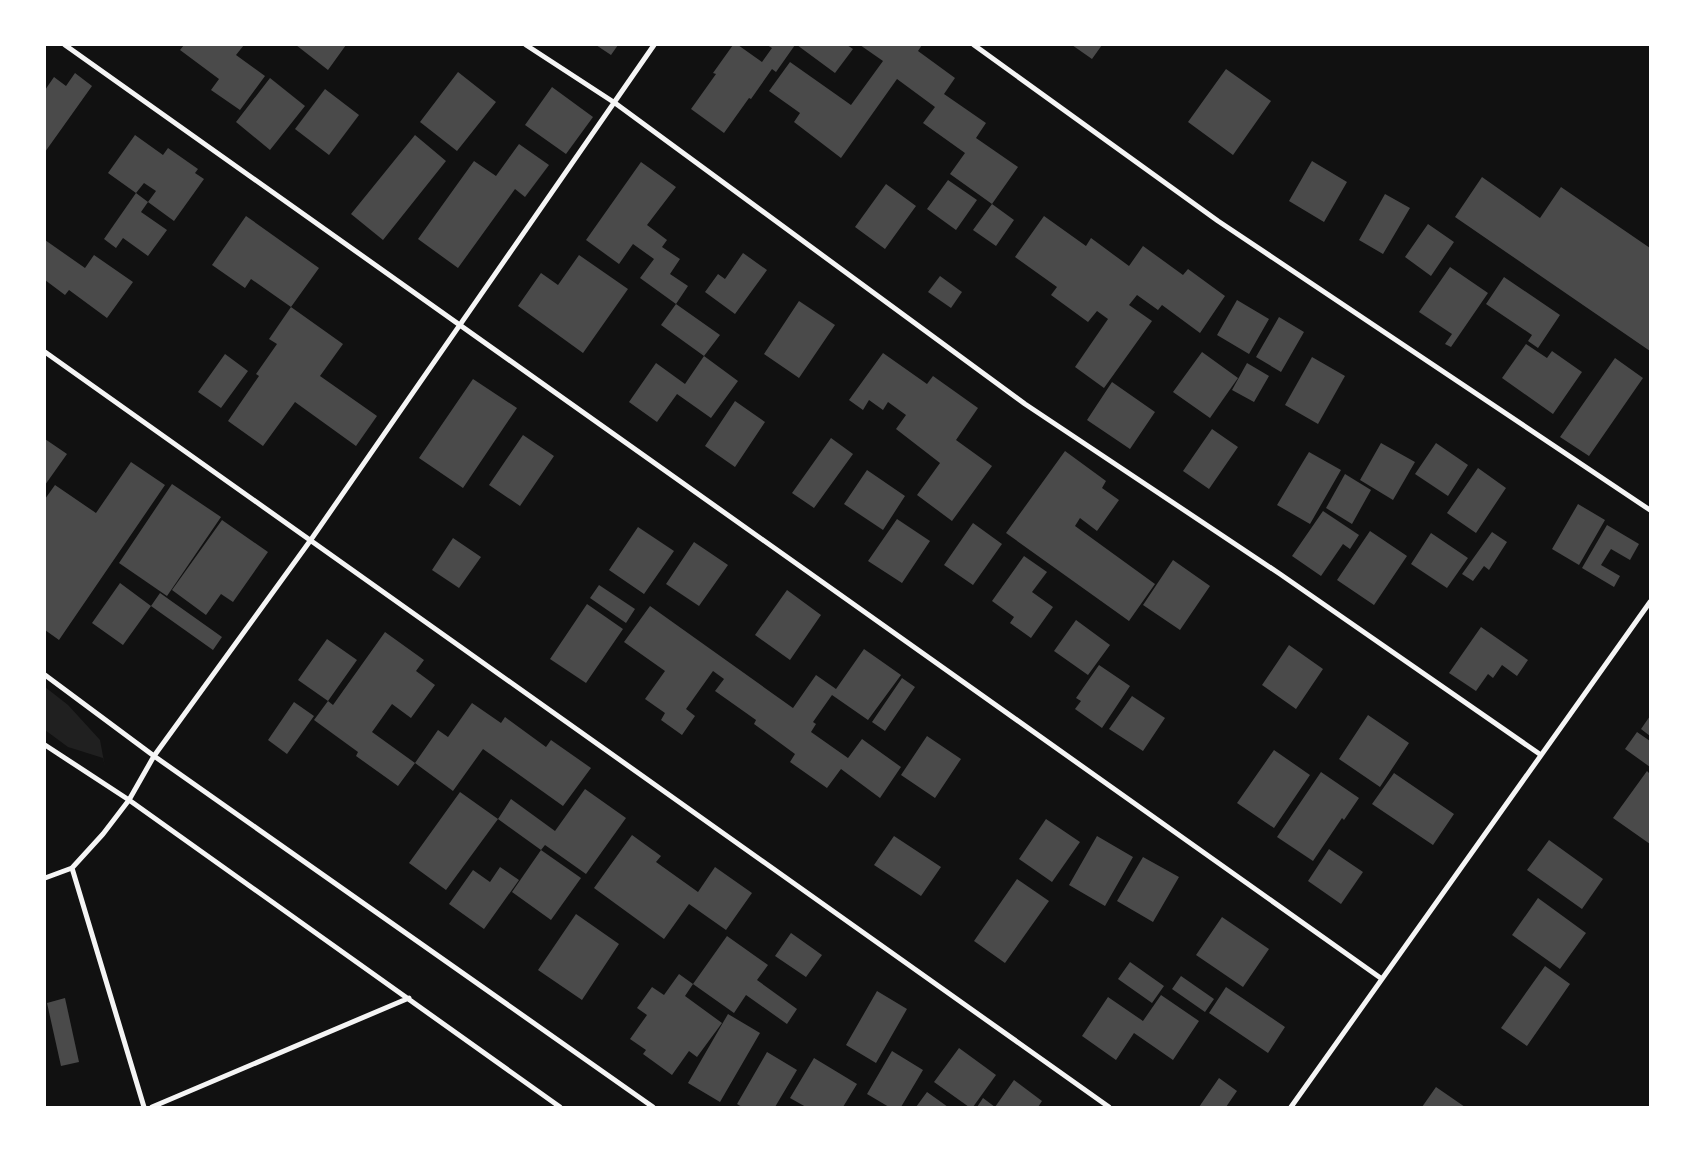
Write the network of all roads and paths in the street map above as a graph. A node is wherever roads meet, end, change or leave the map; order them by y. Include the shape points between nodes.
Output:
1 (66, 45) edge
2 (526, 45) edge
3 (654, 45) edge
4 (974, 45) edge
5 (615, 103) junction
6 (462, 325) junction
7 (45, 352) edge
8 (1650, 510) edge
9 (310, 541) junction
10 (1650, 602) edge
11 (45, 674) edge
12 (45, 745) edge
13 (1541, 754) junction
14 (154, 756) junction
15 (129, 800) junction
16 (72, 868) junction
17 (45, 878) edge
18 (1382, 979) junction
19 (409, 998) junction
20 (144, 1107) edge
21 (152, 1107) edge
22 (560, 1107) edge
23 (653, 1107) edge
24 (1109, 1107) edge
25 (1291, 1107) edge

1 - 6 street
2 - 5 street
3 - 5 street
4 - 8 street via 1218,221
5 - 6 street
5 - 13 street via 1025,404
6 - 9 street
6 - 18 street
7 - 9 street
9 - 14 street
9 - 24 street
10 - 13 street
11 - 14 street
12 - 15 street
13 - 18 street
14 - 15 street
14 - 23 street
15 - 16 street
15 - 19 street
16 - 17 street
16 - 20 street
18 - 25 street
19 - 21 street
19 - 22 street

